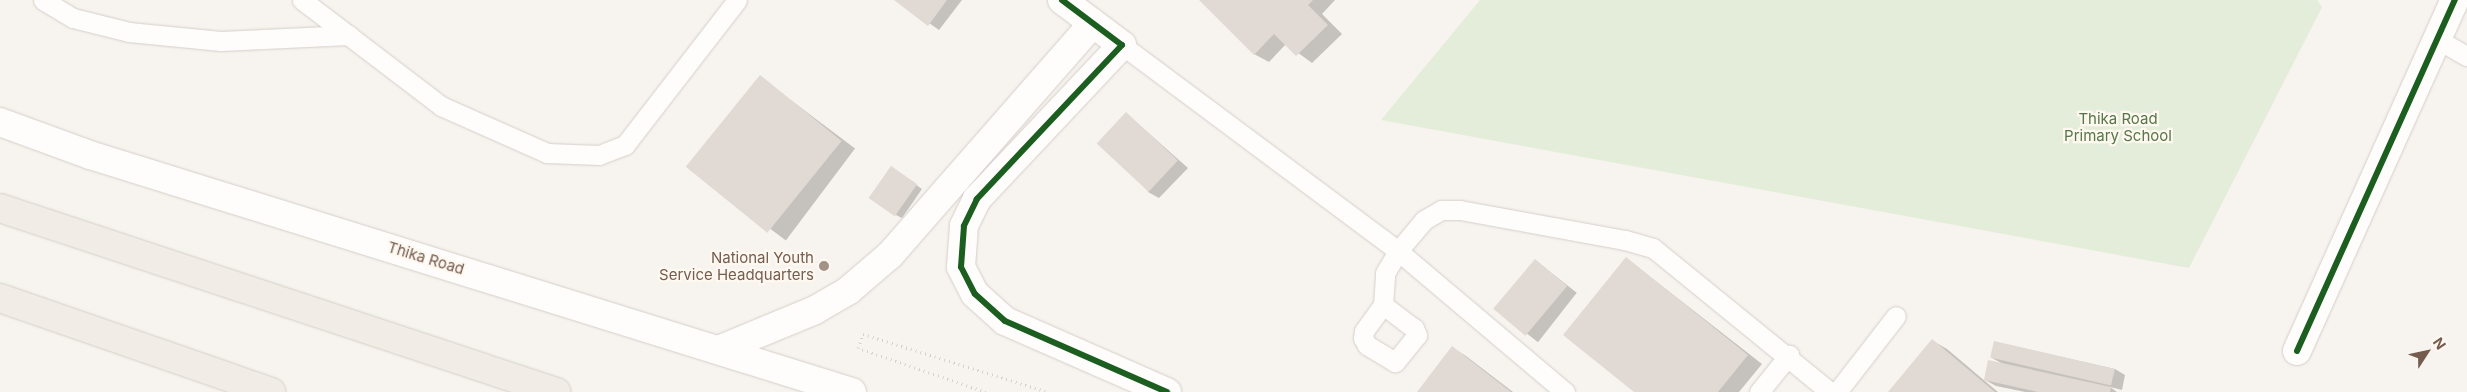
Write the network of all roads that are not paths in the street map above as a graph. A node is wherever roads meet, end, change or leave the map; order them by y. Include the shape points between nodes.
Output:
1 (43, 0) edge
2 (302, 0) edge
3 (737, 0) edge
4 (1062, 0) edge
5 (2455, 0) edge
6 (1093, 23) junction
7 (349, 35) junction
8 (2437, 39) junction
9 (1122, 45) junction
10 (2467, 56) edge
11 (0, 122) edge
12 (0, 208) edge
13 (1398, 251) junction
14 (0, 298) edge
15 (1383, 305) dead end
16 (1896, 316) dead end
17 (720, 349) junction
18 (2297, 351) dead end
19 (1789, 355) junction
20 (271, 392) edge
21 (556, 392) edge
22 (852, 392) edge
23 (1167, 392) edge
24 (1565, 392) edge
25 (1759, 392) edge
26 (1830, 392) edge
27 (1837, 392) edge

1 - 7 lane via 73,18 129,32 222,41
2 - 7 lane
3 - 7 lane via 625,145 599,155 548,153 441,106
4 - 6 street
5 - 8 street
6 - 9 street
6 - 17 street via 890,255 849,290 815,310
8 - 10 lane
8 - 18 street
9 - 13 lane
9 - 23 street via 977,199 964,226 961,267 975,294 1005,321
11 - 17 street, Thika Road via 100,158
12 - 21 highway
13 - 15 lane via 1385,274
13 - 19 lane via 1424,220 1441,210 1625,240 1654,248
13 - 24 lane
14 - 20 highway
16 - 27 lane
17 - 22 street, Thika Road
19 - 25 lane
19 - 26 lane

